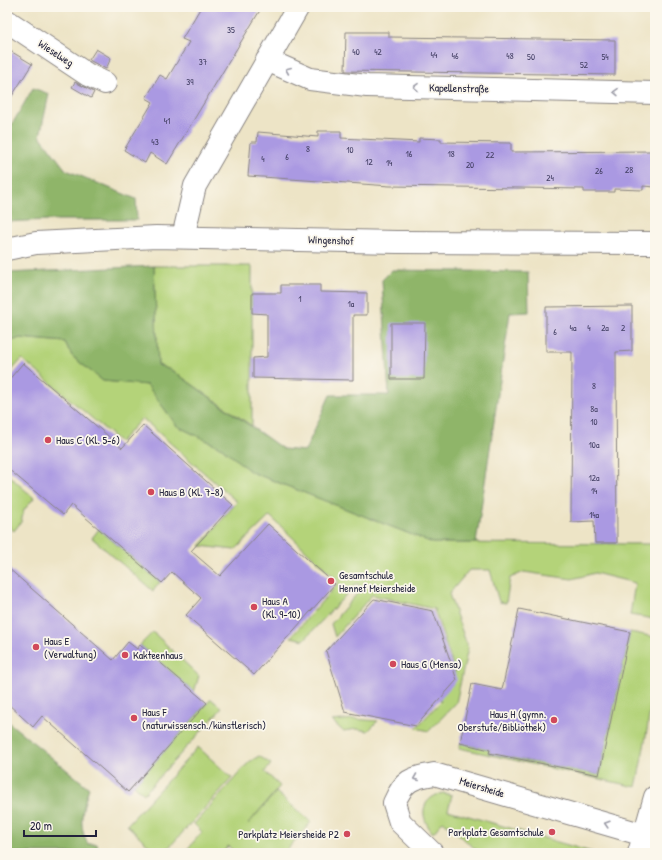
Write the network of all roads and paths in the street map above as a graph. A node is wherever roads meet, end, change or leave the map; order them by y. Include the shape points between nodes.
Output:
1 (298, 7) edge
2 (7, 21) edge
3 (266, 60) junction
4 (105, 83) dead end
5 (655, 93) edge
6 (183, 237) junction
7 (655, 243) edge
8 (7, 249) edge
9 (655, 797) edge
10 (642, 844) edge
11 (432, 853) edge

1 - 3 street
2 - 4 street, Wieselweg via 88,75
5 -> 3 street, Kapellenstraße via 366,86 310,79
3 - 6 street via 195,186
6 - 7 street, Wingenshof via 397,242
6 - 8 street, Wingenshof via 36,243
9 - 10 street, Meiersheide
10 -> 11 street, Meiersheide via 434,774 415,777 400,789 394,803 400,822

